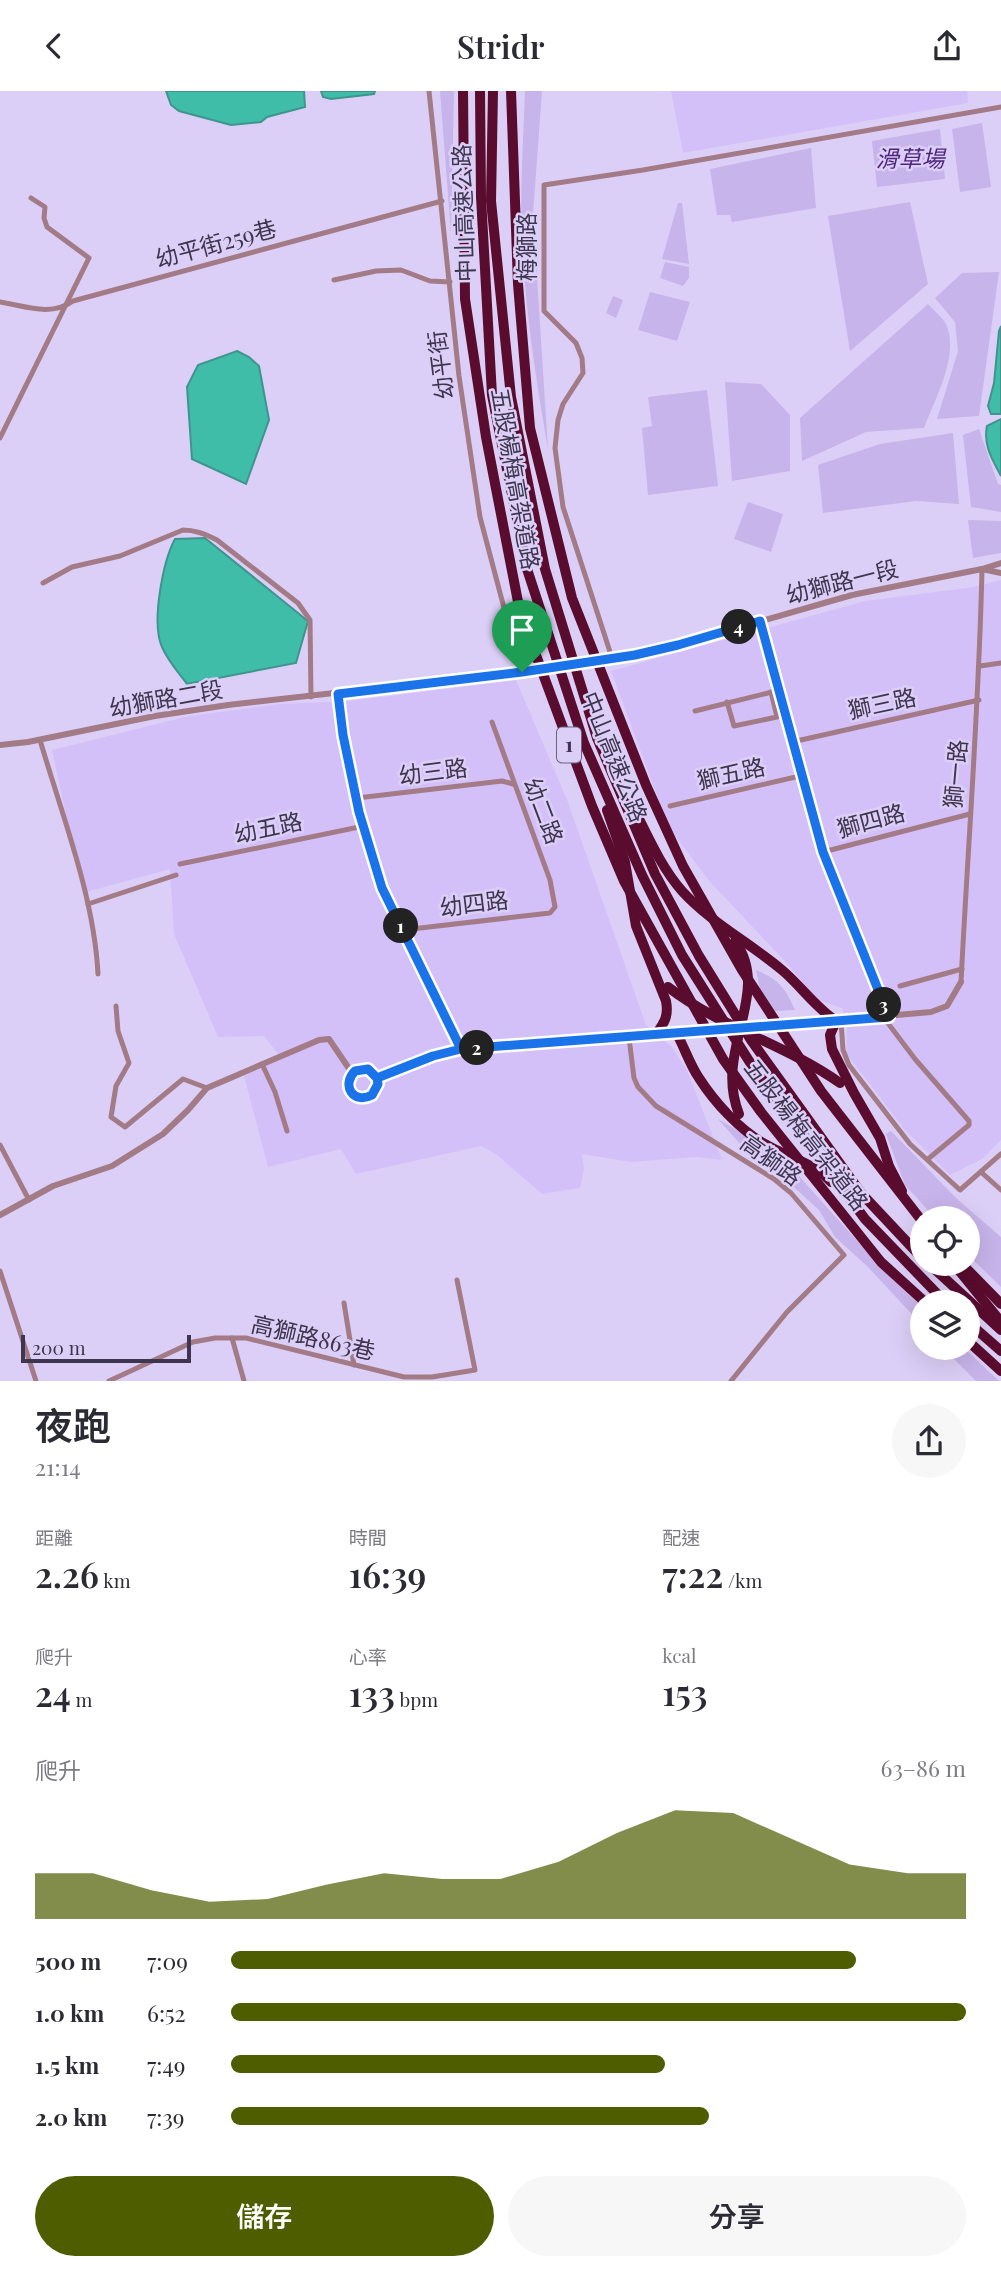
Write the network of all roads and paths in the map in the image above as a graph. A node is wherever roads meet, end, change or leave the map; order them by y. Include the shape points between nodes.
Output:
1 (429, 91) edge
2 (463, 91) edge
3 (480, 91) edge
4 (493, 91) edge
5 (511, 91) edge
6 (1001, 107) edge
7 (31, 198) dead end
8 (442, 201) junction
9 (334, 280) dead end
10 (450, 282) junction
11 (0, 302) edge
12 (65, 307) junction
13 (0, 437) edge
14 (1001, 563) edge
15 (982, 569) junction
16 (1001, 573) edge
17 (43, 583) dead end
18 (760, 621) junction
19 (612, 658) junction
20 (1001, 663) edge
21 (980, 666) junction
22 (522, 672) junction
23 (775, 691) junction
24 (338, 694) junction
25 (311, 697) junction
26 (979, 700) junction
27 (727, 702) junction
28 (695, 711) dead end
29 (492, 722) dead end
30 (40, 740) junction
31 (792, 741) junction
32 (584, 743) junction
33 (0, 745) edge
34 (603, 753) junction
35 (800, 776) junction
36 (513, 784) junction
37 (356, 798) junction
38 (670, 806) dead end
39 (970, 814) junction
40 (364, 826) junction
41 (823, 852) junction
42 (180, 864) dead end
43 (176, 875) dead end
44 (88, 904) junction
45 (550, 913) joint
46 (725, 926) junction
47 (402, 930) junction
48 (650, 965) junction
49 (962, 969) junction
50 (98, 974) dead end
51 (961, 982) joint
52 (900, 986) dead end
53 (116, 1006) dead end
54 (886, 1017) junction
55 (839, 1021) junction
56 (738, 1029) junction
57 (677, 1034) junction
58 (654, 1036) junction
59 (629, 1038) junction
60 (461, 1049) junction
61 (262, 1064) junction
62 (352, 1073) junction
63 (377, 1078) junction
64 (207, 1088) junction
65 (853, 1093) junction
66 (745, 1129) junction
67 (287, 1131) dead end
68 (0, 1145) edge
69 (1001, 1154) edge
70 (928, 1159) junction
71 (981, 1172) junction
72 (1001, 1190) edge
73 (29, 1200) junction
74 (910, 1206) edge
75 (912, 1206) edge
76 (0, 1215) edge
77 (865, 1219) junction
78 (910, 1245) edge
79 (0, 1271) edge
80 (942, 1276) edge
81 (964, 1276) edge
82 (974, 1276) edge
83 (457, 1280) dead end
84 (912, 1290) edge
85 (933, 1290) edge
86 (344, 1303) dead end
87 (1001, 1304) edge
88 (1001, 1322) edge
89 (1001, 1330) edge
90 (980, 1333) edge
91 (232, 1338) junction
92 (980, 1352) edge
93 (1001, 1352) edge
94 (354, 1365) junction
95 (1001, 1371) edge
96 (36, 1381) edge
97 (109, 1381) edge
98 (244, 1381) edge
99 (731, 1381) edge

1 - 8 street, 幼平街
2 - 84 highway, 五股楊梅高架道路 / 1, bridge via 464,299 486,437 520,612 592,806 624,881 723,1059 881,1262
3 - 32 highway, 中山高速公路 / 1 via 492,395 527,569
4 - 34 highway, 中山高速公路 / 1 via 491,201 511,397 545,569
5 - 74 highway, 五股楊梅高架道路, bridge via 530,428 572,598 683,866 741,970 821,1091
6 - 19 street, 梅獅路 via 544,185 544,311 576,343 583,373 558,419 555,448 563,507
7 - 12 street via 45,207 47,227 89,258
8 - 10 street, 幼平街
8 - 12 street, 幼平街259巷 via 86,297
9 - 10 street via 401,270 430,281
10 - 22 street, 幼平街 via 480,517
11 - 12 street, 幼平街259巷 via 49,311
12 - 13 street
14 - 15 street, 幼獅路一段
15 - 16 street, 幼獅路一段
15 - 18 street, 幼獅路一段 via 852,595
15 - 21 street, 獅一路
17 - 25 street via 72,566 120,556 183,530 206,535 298,603 310,620
18 - 19 street, 幼獅路一段
18 - 23 street
19 - 22 street, 幼獅路一段, bridge
20 - 21 street
21 - 26 street, 獅一路
22 - 24 street, 幼獅路一段
23 - 27 street
23 - 27 street via 777,716 734,726
23 - 31 street
24 - 25 street, 幼獅路二段
24 - 37 street
25 - 30 street, 幼獅路二段 via 155,716
26 - 31 street, 獅三路
26 - 39 street, 獅一路
27 - 28 street
29 - 36 street, 幼二路
30 - 33 street, 幼獅路二段
30 - 44 street
31 - 35 street
32 - 48 highway via 625,862 636,926
32 - 77 highway, 中山高速公路 / 1 via 682,955 751,1064
34 - 46 highway via 674,880 698,907
34 - 78 highway, 中山高速公路 / 1 via 655,874 751,1040 861,1193
35 - 38 street, 獅五路
35 - 41 street
36 - 37 street, 幼三路 via 502,781
36 - 45 street, 幼二路 via 554,892 555,907
37 - 40 street
39 - 41 street, 獅四路
39 - 49 street, 獅一路
40 - 42 street, 幼五路
40 - 47 street via 382,888
41 - 54 street
43 - 44 street
44 - 50 street
45 - 47 street, 幼四路
46 - 55 highway via 792,978 823,1013
46 - 56 highway, bridge via 741,949 749,974 748,1000
47 - 60 street
48 - 56 highway, bridge via 668,987
48 - 58 highway via 668,1010
49 - 51 street, 獅一路
49 - 52 street
51 - 54 street via 947,1006
53 - 64 street via 118,1031 129,1063 116,1086 111,1117 125,1127 183,1079
54 - 55 street
54 - 70 street via 915,1059 969,1121
55 - 56 street, bridge
55 - 65 highway via 830,1035 832,1049
55 - 70 street via 849,1065 910,1144
56 - 57 street, bridge
56 - 65 highway, bridge via 805,1060
56 - 66 highway, bridge via 732,1080
57 - 58 street
57 - 66 highway via 699,1078
58 - 59 street
59 - 60 street
59 - 99 street, 高獅路 via 634,1078 656,1106 774,1179 844,1255 787,1312
60 - 63 street
61 - 62 street via 329,1039
61 - 64 street
61 - 67 street
62 - 63 street via 363,1069
62 - 63 street via 350,1092 360,1099 372,1095
64 - 73 street via 153,1140 112,1166 53,1186
65 - 75 highway
66 - 77 highway via 767,1145 814,1166
68 - 73 street
69 - 71 street
70 - 71 street via 960,1190
71 - 72 street
73 - 76 street
77 - 85 highway, 中山高速公路 / 1
79 - 96 street
80 - 89 highway
81 - 88 highway
82 - 87 highway
83 - 94 street, 高獅路863巷 via 475,1370 415,1378
86 - 94 street
90 - 93 highway
91 - 94 street, 高獅路863巷
91 - 97 street, 高獅路863巷 via 193,1342
91 - 98 street
92 - 95 highway

